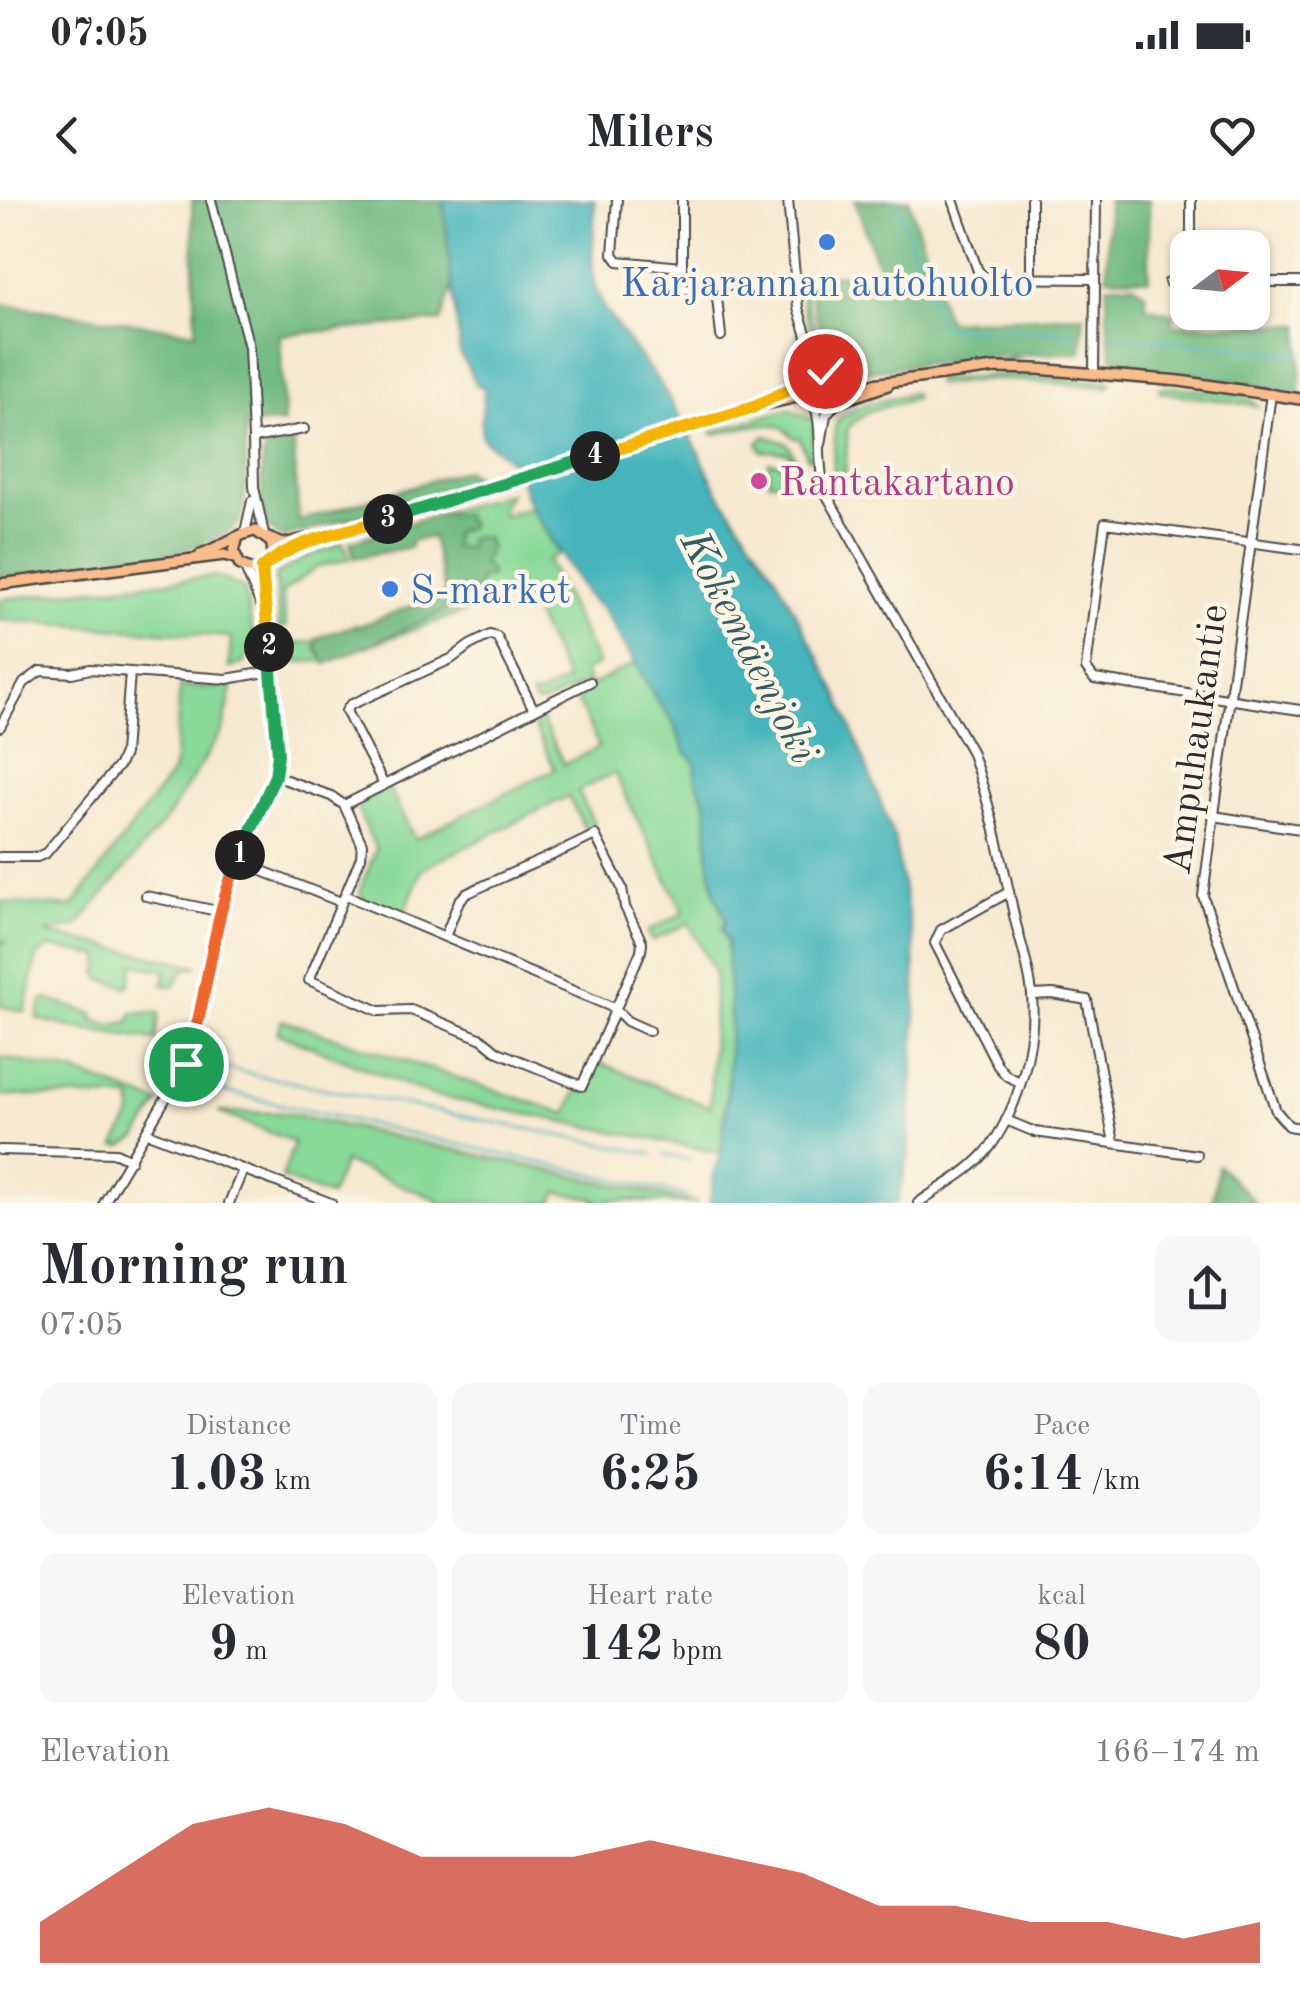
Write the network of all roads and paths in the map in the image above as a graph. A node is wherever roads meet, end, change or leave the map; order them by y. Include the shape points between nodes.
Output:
1 (211, 200) edge
2 (617, 200) edge
3 (682, 200) edge
4 (788, 200) edge
5 (952, 200) edge
6 (1031, 200) edge
7 (1096, 200) edge
8 (1190, 200) edge
9 (1191, 230) edge
10 (682, 267) junction
11 (1030, 278) junction
12 (1095, 279) junction
13 (795, 280) junction
14 (1270, 282) edge
15 (1300, 282) edge
16 (716, 286) junction
17 (682, 289) junction
18 (665, 291) dead end
19 (807, 334) junction
20 (721, 336) dead end
21 (832, 372) junction
22 (1094, 373) junction
23 (811, 379) junction
24 (842, 381) junction
25 (890, 384) junction
26 (1272, 394) junction
27 (1300, 399) edge
28 (812, 401) junction
29 (836, 404) junction
30 (754, 407) junction
31 (304, 429) dead end
32 (254, 438) junction
33 (819, 448) junction
34 (254, 487) junction
35 (330, 534) junction
36 (241, 536) junction
37 (266, 536) junction
38 (1251, 542) junction
39 (1300, 548) edge
40 (235, 558) junction
41 (186, 560) junction
42 (266, 565) junction
43 (245, 568) junction
44 (0, 584) edge
45 (267, 627) junction
46 (272, 671) junction
47 (130, 672) junction
48 (590, 682) dead end
49 (1228, 701) junction
50 (534, 710) junction
51 (1300, 710) edge
52 (0, 727) edge
53 (275, 776) junction
54 (384, 785) junction
55 (344, 805) junction
56 (1213, 816) junction
57 (1300, 829) edge
58 (0, 857) edge
59 (238, 861) junction
60 (1009, 892) junction
61 (146, 896) dead end
62 (343, 899) junction
63 (222, 912) junction
64 (445, 937) junction
65 (1032, 995) junction
66 (614, 1008) junction
67 (649, 1031) dead end
68 (1020, 1082) junction
69 (1006, 1120) junction
70 (1300, 1128) edge
71 (148, 1134) junction
72 (1114, 1143) junction
73 (0, 1150) edge
74 (1196, 1155) dead end
75 (131, 1160) junction
76 (243, 1170) junction
77 (104, 1203) edge
78 (229, 1203) edge
79 (332, 1203) edge
80 (918, 1203) edge

1 - 32 street via 249,348
2 - 10 street via 612,254 618,261
3 - 10 street
4 - 13 street
5 - 11 street via 978,271 987,278
6 - 11 street
7 - 12 street
8 - 9 street
10 - 17 street
11 - 12 street
12 - 22 street
13 - 16 street
13 - 19 street
14 - 15 street
16 - 17 street
16 - 20 street
17 - 18 street
19 - 21 street
19 - 23 street via 815,361
21 - 23 main road
21 - 24 main road
22 - 25 main road via 995,368
22 - 26 main road
23 - 28 main road
23 - 30 main road
24 - 25 main road
24 - 29 main road
25 - 29 main road
26 - 27 main road
26 - 38 street, Ampuhaukantie
28 - 29 main road
28 - 30 main road via 797,397
28 - 33 street
29 - 33 street via 826,415
30 - 35 main road
31 - 32 street
32 - 34 street
33 - 60 street via 828,498 970,751 986,790
34 - 36 street
34 - 37 street
35 - 37 main road via 283,544
35 - 42 main road
36 - 37 main road
36 - 40 main road
36 - 41 main road
37 - 42 main road via 273,550
38 - 39 street
38 - 49 street, Ampuhaukantie
38 - 49 street via 1104,524 1086,668 1094,679
40 - 41 main road
40 - 43 main road
41 - 44 main road
42 - 43 main road
42 - 45 street
43 - 45 street
45 - 46 street
46 - 47 street via 227,679
46 - 53 street
47 - 52 street via 30,675
47 - 58 street via 119,765 46,854
48 - 50 street
49 - 51 street
49 - 56 street, Ampuhaukantie
50 - 54 street
50 - 54 street via 497,637 470,644 451,660 346,711
53 - 55 street
53 - 59 street
54 - 55 street
55 - 62 street via 362,844
56 - 57 street
56 - 70 street, Ampuhaukantie via 1203,896 1276,1110
59 - 62 street
59 - 63 street
60 - 65 street
60 - 68 street via 936,937 937,951 998,1066
61 - 63 street
62 - 64 street
62 - 66 street via 309,980 379,1011 412,1010 582,1086
63 - 71 street via 186,1064
64 - 66 street
64 - 66 street via 466,894 594,836 642,942
65 - 68 street
65 - 72 street via 1088,1000
66 - 67 street
68 - 69 street
69 - 72 street via 1035,1132
69 - 80 street via 963,1174
71 - 75 street
71 - 76 street
72 - 74 street
73 - 75 street via 116,1152
75 - 77 street
76 - 78 street
76 - 79 street

